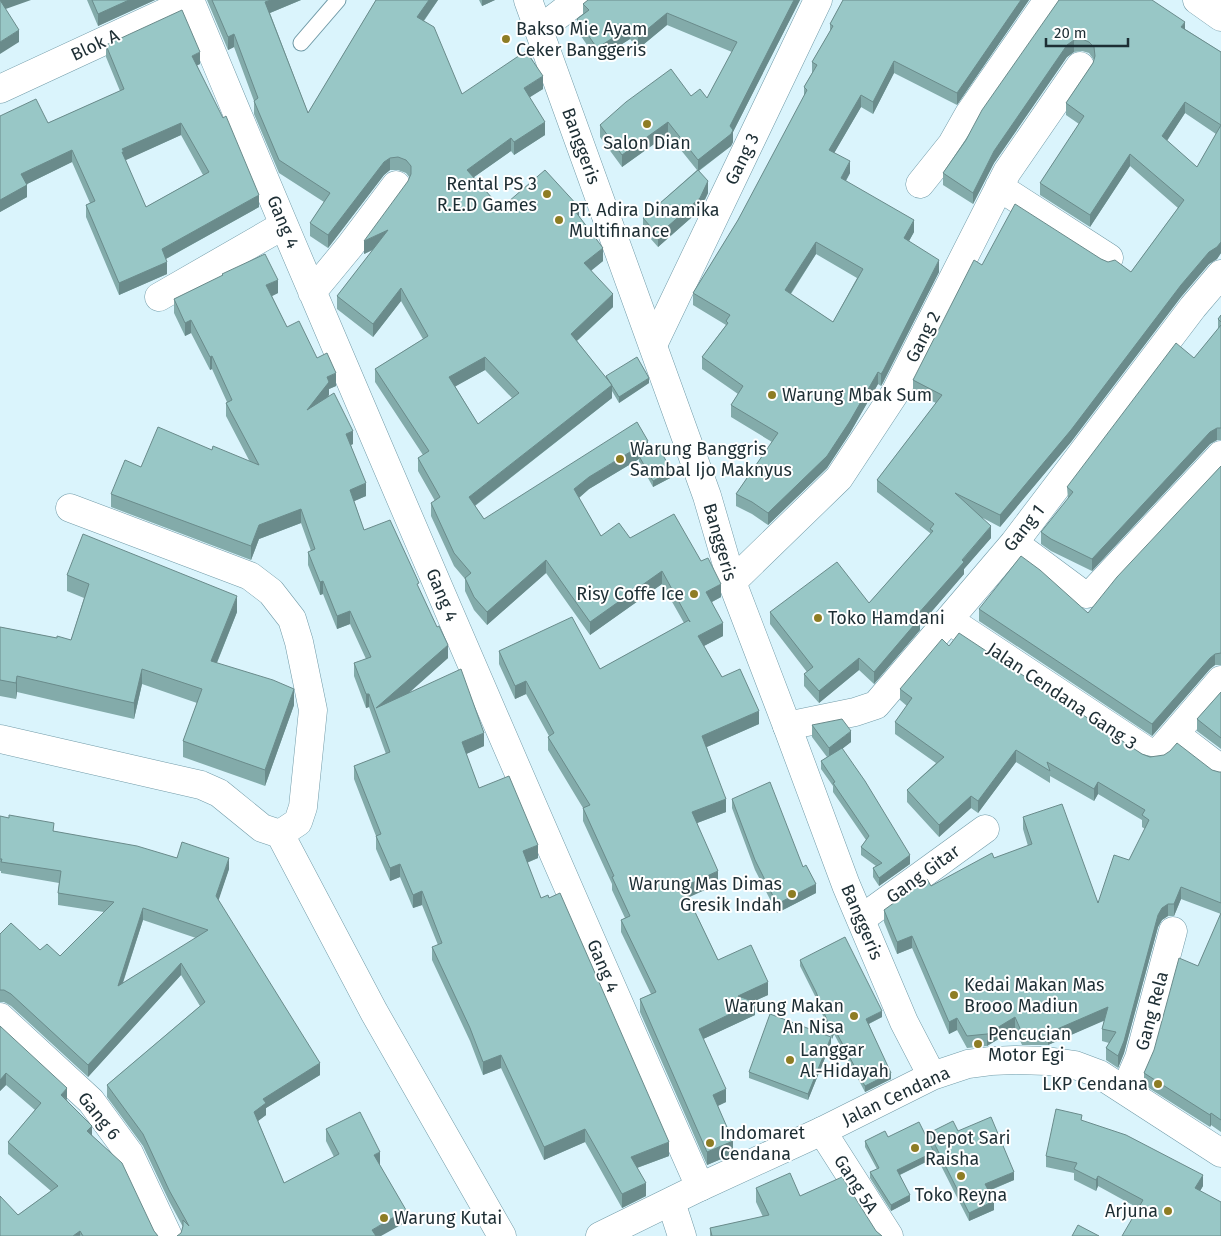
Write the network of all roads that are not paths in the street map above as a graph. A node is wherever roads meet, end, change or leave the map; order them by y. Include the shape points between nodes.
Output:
1 (338, 0) edge
2 (528, 0) edge
3 (578, 0) edge
4 (818, 0) edge
5 (1048, 0) edge
6 (1197, 0) edge
7 (190, 1) edge
8 (1221, 17) edge
9 (539, 30) junction
10 (300, 43) dead end
11 (1080, 66) dead end
12 (0, 89) edge
13 (920, 184) dead end
14 (396, 185) dead end
15 (999, 187) junction
16 (284, 225) junction
17 (1109, 258) dead end
18 (1221, 274) edge
19 (312, 292) junction
20 (159, 297) dead end
21 (653, 346) junction
22 (1221, 456) edge
23 (70, 508) dead end
24 (1014, 543) junction
25 (732, 582) junction
26 (949, 620) junction
27 (1221, 680) edge
28 (787, 726) junction
29 (1175, 734) junction
30 (0, 739) edge
31 (1221, 769) edge
32 (985, 829) dead end
33 (280, 834) junction
34 (861, 919) junction
35 (1173, 931) dead end
36 (0, 1017) edge
37 (932, 1076) junction
38 (1125, 1090) junction
39 (822, 1131) junction
40 (1221, 1154) edge
41 (700, 1187) junction
42 (671, 1202) junction
43 (168, 1236) edge
44 (502, 1236) edge
45 (600, 1236) edge
46 (682, 1236) edge
47 (889, 1236) edge

1 - 10 lane
2 - 9 street, Banggeris
3 - 9 street
4 - 21 street, Gang 3
5 - 13 street via 952,144
6 - 8 street
7 - 12 street, Blok A
7 - 16 street, Gang 4
9 - 21 street, Banggeris
11 - 15 street, Gang 2
14 - 19 street
15 - 17 street
15 - 25 street, Gang 2 via 895,393 839,478
16 - 19 street, Gang 4
16 - 20 street
18 - 24 street, Gang 1 via 1193,306
19 - 41 street, Gang 4
21 - 25 street, Banggeris via 707,496
22 - 24 street via 1094,591 1087,594
23 - 33 street via 250,576 271,592 292,619 312,710 303,807 298,822
24 - 26 street, Gang 1
25 - 28 street, Banggeris
26 - 28 street, Gang 1 via 876,705
26 - 29 street, Jalan Cendana Gang 3 via 1147,752 1158,753
27 - 29 street
28 - 34 street, Banggeris
29 - 31 street
30 - 33 street via 201,785 219,793 262,828
32 - 34 street, Gang Gitar
33 - 44 street via 374,1012
34 - 37 street, Banggeris via 904,1022
35 - 38 street, Gang Rela via 1139,1058
36 - 43 street, Gang 6 via 91,1102 129,1153
37 - 38 street, Jalan Cendana via 968,1064 1047,1061 1075,1065 1099,1074
37 - 39 street, Jalan Cendana
38 - 40 street, Jalan Cendana
39 - 41 street, Jalan Cendana
39 - 47 street, Gang 5A
41 - 42 street, Jalan Cendana
42 - 45 street, Jalan Cendana
42 - 46 street

